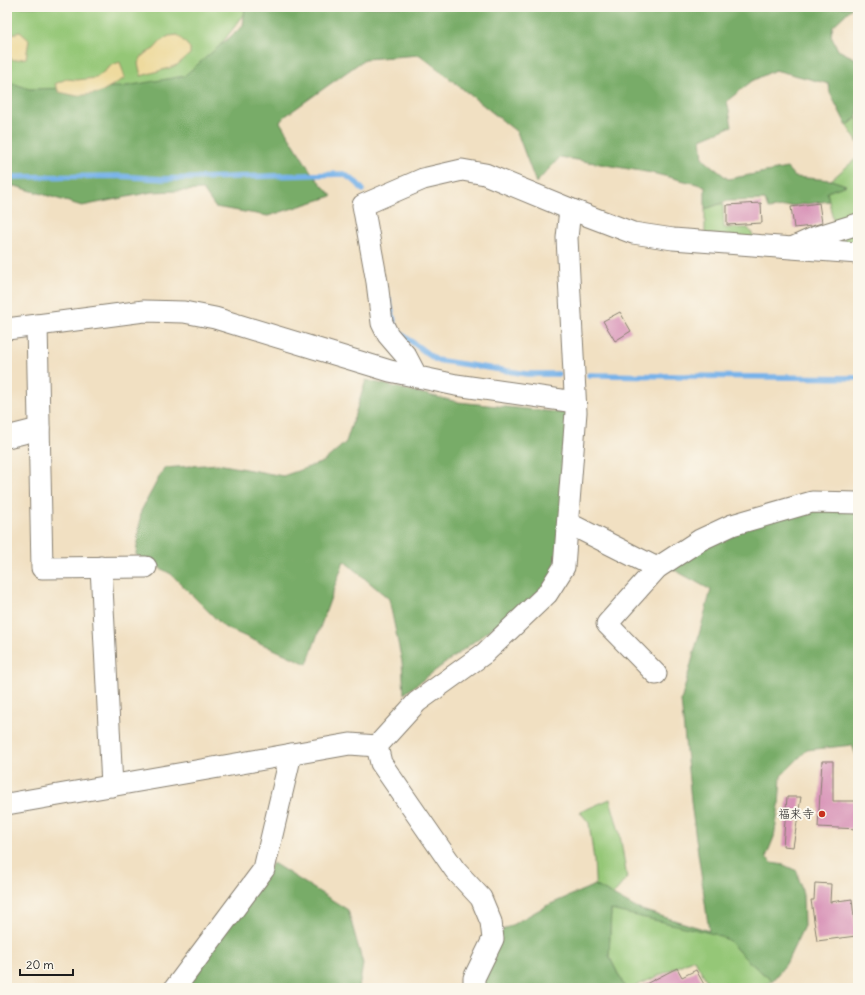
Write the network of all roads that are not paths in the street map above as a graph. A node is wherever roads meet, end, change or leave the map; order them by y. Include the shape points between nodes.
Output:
1 (570, 209) junction
2 (858, 224) edge
3 (790, 248) junction
4 (858, 253) edge
5 (37, 325) junction
6 (7, 330) edge
7 (417, 377) junction
8 (575, 402) junction
9 (39, 429) junction
10 (7, 437) edge
11 (858, 503) edge
12 (568, 523) junction
13 (146, 567) dead end
14 (100, 568) junction
15 (657, 568) junction
16 (656, 674) dead end
17 (377, 746) junction
18 (290, 754) junction
19 (112, 786) junction
20 (7, 804) edge
21 (175, 988) edge
22 (474, 988) edge

1 - 3 street via 633,233 673,239
1 - 7 street via 485,174 462,170 423,179 362,206 382,323 388,335 406,356
1 - 8 street via 567,238
2 - 3 street
3 - 4 street
5 - 6 street
5 - 7 street via 144,311 184,312 215,318
5 - 9 street
7 - 8 street
8 - 12 street
9 - 10 street
9 - 14 street via 42,568
11 - 15 street via 812,502 732,525 700,540
12 - 15 street
12 - 17 street via 564,567 547,594 486,653 417,702
13 - 14 street
14 - 19 street
15 - 16 street via 607,624
17 - 18 street via 350,744
17 - 22 street via 381,763 455,870 481,898 491,922 492,939 474,978
18 - 19 street
18 - 21 street via 264,869
19 - 20 street

